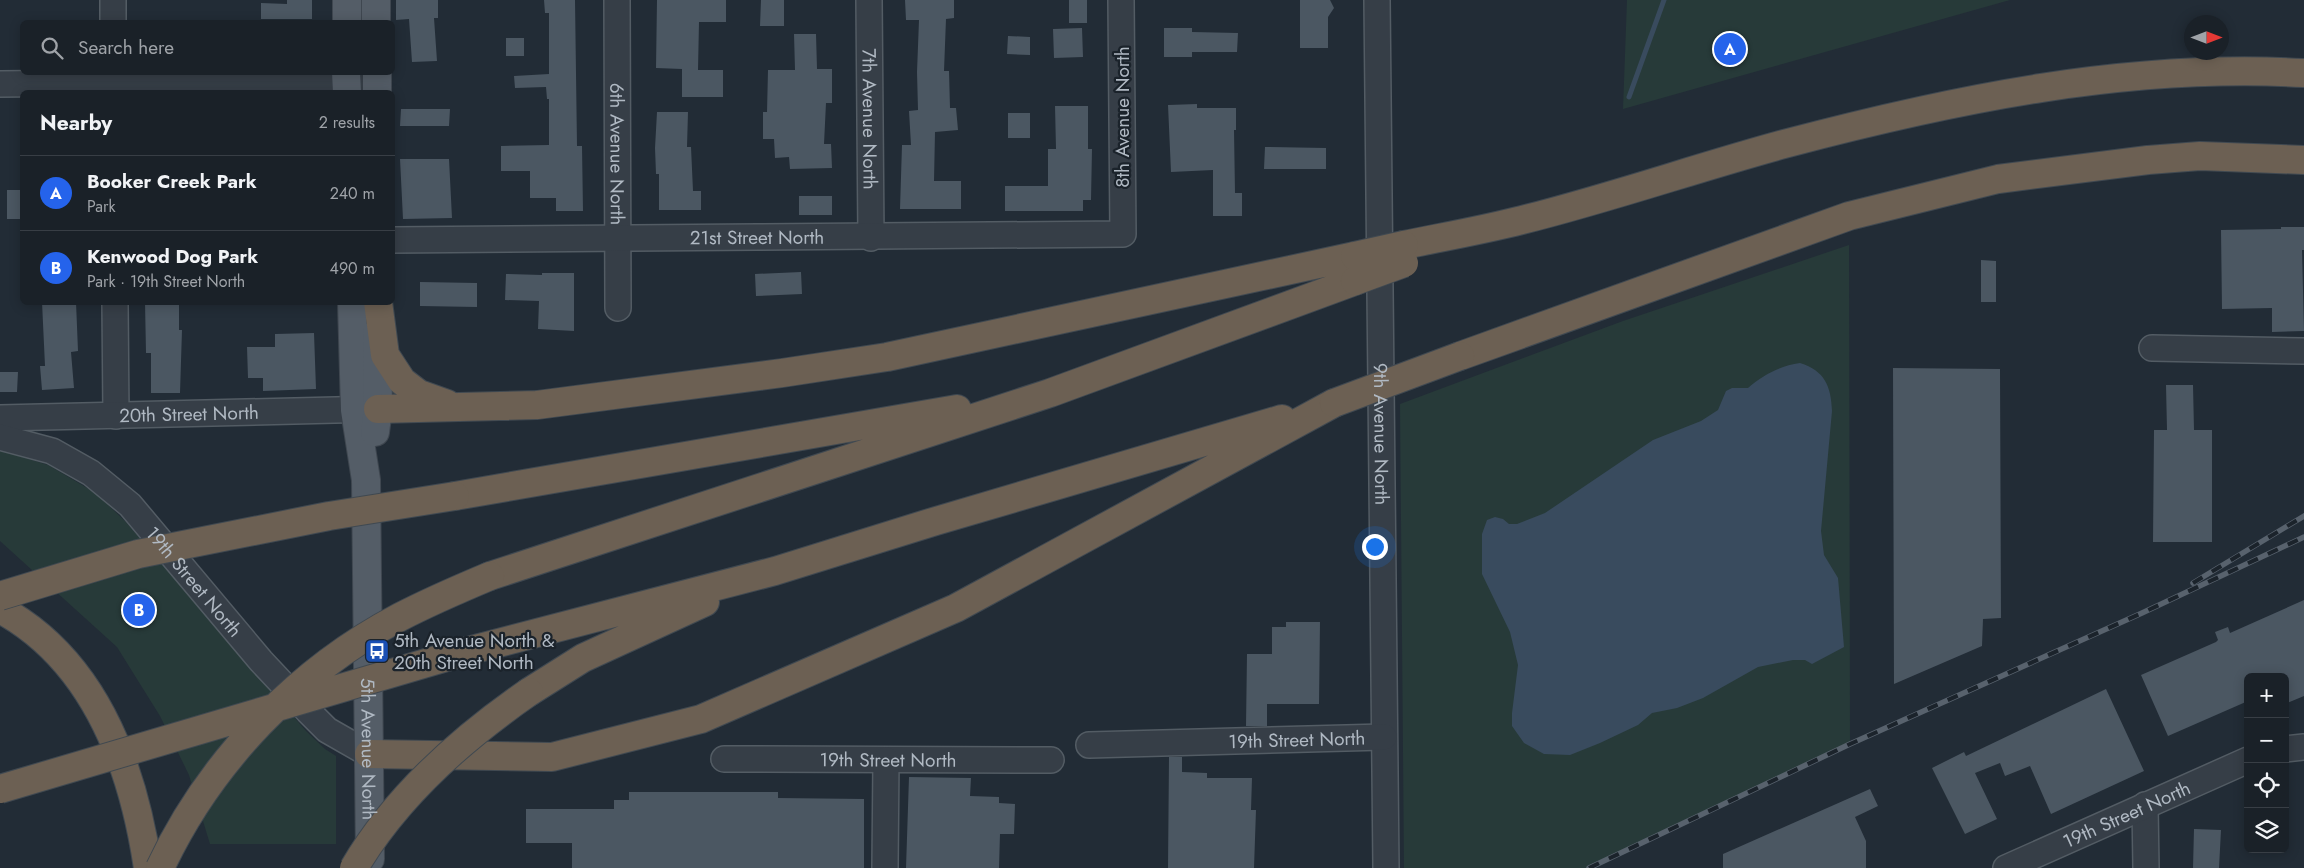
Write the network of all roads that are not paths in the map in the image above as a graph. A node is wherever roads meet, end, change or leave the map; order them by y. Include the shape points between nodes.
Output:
1 (113, 0) edge
2 (347, 0) edge
3 (376, 0) edge
4 (617, 0) edge
5 (869, 0) edge
6 (1121, 0) edge
7 (1377, 0) edge
8 (114, 20) edge
9 (347, 20) edge
10 (376, 20) edge
11 (2304, 73) edge
12 (114, 82) edge
13 (346, 82) edge
14 (377, 82) edge
15 (0, 84) edge
16 (2304, 160) edge
17 (1123, 234) joint
18 (618, 236) junction
19 (871, 238) junction
20 (395, 240) edge
21 (1355, 268) junction
22 (115, 305) edge
23 (352, 305) edge
24 (378, 305) edge
25 (378, 305) edge
26 (618, 308) dead end
27 (2152, 348) dead end
28 (2304, 351) edge
29 (1050, 393) junction
30 (1334, 403) junction
31 (458, 408) junction
32 (367, 410) junction
33 (116, 416) junction
34 (0, 418) edge
35 (0, 437) edge
36 (775, 571) junction
37 (0, 596) edge
38 (0, 610) edge
39 (1384, 738) junction
40 (1089, 745) dead end
41 (2304, 747) edge
42 (2289, 749) edge
43 (369, 754) junction
44 (724, 759) dead end
45 (886, 760) junction
46 (1051, 760) dead end
47 (2244, 762) edge
48 (0, 789) edge
49 (2145, 806) junction
50 (148, 868) edge
51 (160, 868) edge
52 (354, 868) edge
53 (370, 868) edge
54 (885, 868) edge
55 (1386, 868) edge
56 (2006, 868) edge
57 (2146, 868) edge

1 - 8 street
2 - 9 main road
3 - 10 main road
4 - 18 street, 6th Avenue North
5 - 19 street, 7th Avenue North
6 - 17 street, 8th Avenue North
7 - 39 street, 9th Avenue North
11 - 21 highway, bridge via 2197,71 2121,77 1899,115 1783,145
12 - 13 street
12 - 15 street
13 - 14 street
16 - 30 highway, bridge via 2200,156 2148,160 1998,179 1849,216
17 - 19 street, 21st Street North
18 - 19 street, 21st Street North
18 - 20 street, 21st Street North
18 - 26 street, 6th Avenue North
21 - 29 highway
21 - 31 highway via 887,357 537,405
22 - 33 street
23 - 32 main road, 5th Avenue North
24 - 31 highway via 385,355 402,381 419,394
25 - 32 main road, 5th Avenue North
27 - 28 street
29 - 37 highway, bridge via 329,516 138,554
29 - 51 highway, bridge via 490,576 398,618 320,669 252,732 193,810
30 - 36 highway
30 - 43 highway via 956,608 701,719 552,757
31 - 32 highway
32 - 33 street, 20th Street North
32 - 43 main road, 5th Avenue North
33 - 34 street, 20th Street North
35 - 43 street, 19th Street North via 52,451 91,473 130,505 308,711 327,730
36 - 48 highway, bridge via 460,652
36 - 52 highway, bridge via 583,658 489,720 420,782 392,814
38 - 50 highway via 48,644 75,672 95,702 129,776
39 - 40 street, 19th Street North
39 - 55 street, 9th Avenue North
41 - 42 street
43 - 53 main road, 5th Avenue North
44 - 45 street, 19th Street North
45 - 46 street, 19th Street North
45 - 54 street
47 - 49 street, 19th Street North
49 - 56 street, 19th Street North
49 - 57 street

